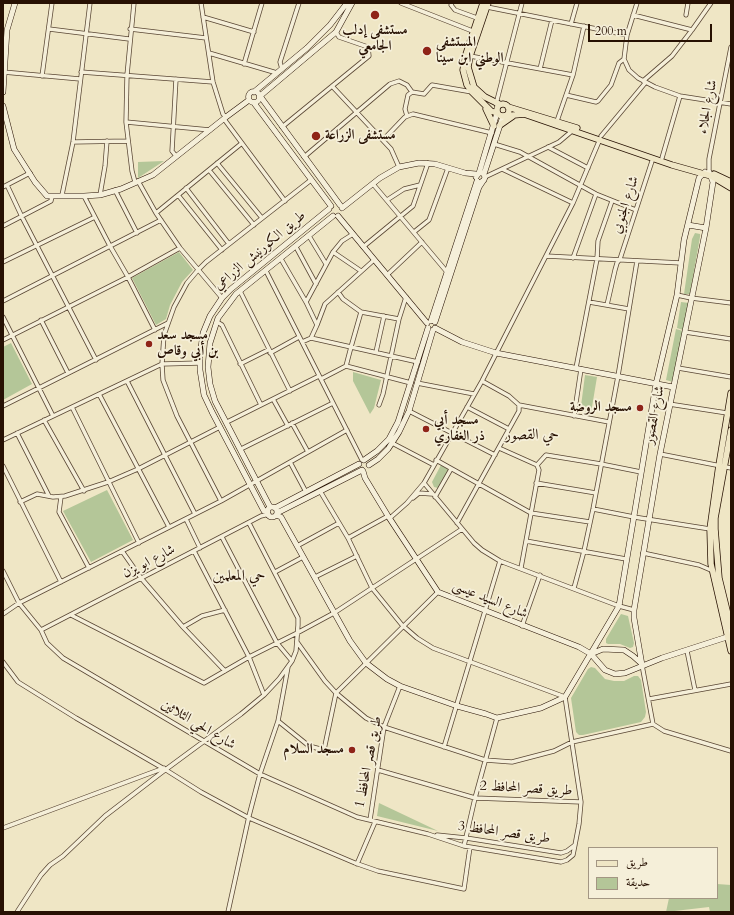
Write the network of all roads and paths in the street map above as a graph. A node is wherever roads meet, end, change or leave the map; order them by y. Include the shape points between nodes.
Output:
1 (15, 3) edge
2 (52, 3) edge
3 (90, 3) edge
4 (134, 3) edge
5 (201, 3) edge
6 (262, 3) edge
7 (300, 3) edge
8 (347, 3) edge
9 (352, 3) edge
10 (401, 3) edge
11 (452, 3) edge
12 (522, 3) edge
13 (577, 3) edge
14 (637, 3) edge
15 (688, 3) edge
16 (711, 3) edge
17 (486, 4) edge
18 (519, 14) junction
19 (686, 15) dead end
20 (633, 16) junction
21 (203, 17) junction
22 (477, 18) junction
23 (552, 20) junction
24 (570, 24) junction
25 (584, 26) junction
26 (49, 29) junction
27 (130, 29) junction
28 (692, 30) junction
29 (254, 32) junction
30 (336, 32) junction
31 (475, 32) junction
32 (86, 34) junction
33 (627, 35) junction
34 (206, 38) junction
35 (129, 40) junction
36 (731, 47) edge
37 (209, 53) junction
38 (470, 56) junction
39 (624, 59) junction
40 (507, 63) junction
41 (244, 64) junction
42 (282, 69) junction
43 (540, 69) junction
44 (3, 72) edge
45 (81, 72) junction
46 (276, 73) junction
47 (573, 74) junction
48 (126, 75) junction
49 (42, 76) junction
50 (80, 79) junction
51 (176, 79) junction
52 (213, 82) junction
53 (645, 82) junction
54 (332, 86) junction
55 (3, 92) edge
56 (254, 92) junction
57 (412, 92) junction
58 (472, 92) junction
59 (566, 95) junction
60 (260, 96) junction
61 (680, 96) junction
62 (252, 102) junction
63 (720, 102) junction
64 (498, 104) junction
65 (731, 104) edge
66 (484, 105) junction
67 (3, 106) edge
68 (508, 107) junction
69 (356, 112) junction
70 (500, 114) junction
71 (516, 115) junction
72 (407, 116) junction
73 (225, 118) junction
74 (557, 121) junction
75 (126, 122) junction
76 (497, 125) junction
77 (174, 126) junction
78 (282, 127) junction
79 (210, 130) junction
80 (573, 130) junction
81 (492, 133) junction
82 (600, 137) junction
83 (383, 140) junction
84 (107, 141) junction
85 (128, 141) junction
86 (73, 142) junction
87 (242, 142) junction
88 (494, 144) junction
89 (548, 147) junction
90 (176, 156) junction
91 (304, 157) junction
92 (527, 157) junction
93 (653, 158) junction
94 (662, 158) junction
95 (217, 163) junction
96 (428, 163) junction
97 (399, 167) junction
98 (448, 168) junction
99 (588, 168) junction
100 (502, 169) junction
101 (209, 170) junction
102 (30, 173) junction
103 (707, 173) junction
104 (480, 177) junction
105 (311, 180) junction
106 (136, 182) junction
107 (731, 182) edge
108 (373, 184) junction
109 (7, 185) junction
110 (420, 185) junction
111 (581, 185) junction
112 (3, 187) edge
113 (186, 188) junction
114 (731, 188) edge
115 (115, 190) junction
116 (596, 194) junction
117 (62, 195) junction
118 (100, 195) junction
119 (178, 195) junction
120 (52, 196) junction
121 (84, 196) junction
122 (387, 200) junction
123 (285, 201) junction
124 (612, 201) junction
125 (573, 203) junction
126 (341, 206) junction
127 (330, 208) junction
128 (636, 210) junction
129 (156, 213) junction
130 (336, 216) junction
131 (401, 216) junction
132 (22, 217) junction
133 (95, 217) junction
134 (262, 218) junction
135 (161, 220) junction
136 (254, 225) junction
137 (688, 225) junction
138 (3, 226) edge
139 (706, 228) junction
140 (414, 232) junction
141 (137, 233) junction
142 (353, 234) junction
143 (309, 236) junction
144 (422, 242) junction
145 (229, 244) junction
146 (37, 246) junction
147 (110, 246) junction
148 (296, 247) junction
149 (363, 247) junction
150 (180, 248) junction
151 (222, 250) junction
152 (333, 252) junction
153 (546, 256) junction
154 (573, 258) junction
155 (281, 259) junction
156 (597, 259) junction
157 (620, 259) junction
158 (374, 260) junction
159 (637, 261) junction
160 (3, 262) edge
161 (681, 263) junction
162 (326, 264) junction
163 (198, 270) junction
164 (266, 271) junction
165 (361, 271) junction
166 (447, 272) junction
167 (53, 275) junction
168 (387, 275) junction
169 (128, 277) junction
170 (316, 284) junction
171 (240, 291) junction
172 (338, 292) junction
173 (677, 295) junction
174 (406, 297) junction
175 (222, 298) junction
176 (691, 298) junction
177 (3, 301) edge
178 (306, 302) junction
179 (589, 302) junction
180 (731, 303) edge
181 (607, 305) junction
182 (69, 306) junction
183 (629, 309) junction
184 (361, 312) junction
185 (384, 316) junction
186 (3, 317) edge
187 (399, 319) junction
188 (41, 320) junction
189 (216, 322) junction
190 (168, 323) junction
191 (317, 325) junction
192 (431, 325) junction
193 (155, 330) junction
194 (685, 332) junction
195 (12, 335) junction
196 (299, 337) junction
197 (311, 338) junction
198 (731, 339) edge
199 (3, 340) edge
200 (302, 342) junction
201 (351, 347) junction
202 (269, 351) junction
203 (376, 352) junction
204 (496, 353) junction
205 (391, 356) junction
206 (96, 360) junction
207 (418, 362) junction
208 (200, 363) junction
209 (162, 364) junction
210 (240, 364) junction
211 (346, 366) junction
212 (678, 368) junction
213 (578, 369) junction
214 (68, 373) junction
215 (618, 376) junction
216 (320, 377) junction
217 (387, 377) junction
218 (731, 377) edge
219 (127, 381) junction
220 (482, 381) junction
221 (411, 383) junction
222 (417, 383) junction
223 (656, 384) junction
224 (673, 387) junction
225 (38, 388) junction
226 (290, 391) junction
227 (731, 392) edge
228 (99, 394) junction
229 (474, 394) junction
230 (274, 399) junction
231 (333, 403) junction
232 (669, 404) junction
233 (261, 405) junction
234 (3, 406) edge
235 (379, 406) dead end
236 (519, 406) junction
237 (72, 407) junction
238 (467, 407) junction
239 (409, 411) junction
240 (728, 413) junction
241 (53, 416) junction
242 (574, 416) junction
243 (44, 420) junction
244 (226, 422) junction
245 (609, 422) junction
246 (292, 423) junction
247 (288, 426) junction
248 (220, 427) junction
249 (510, 429) junction
250 (347, 430) junction
251 (731, 430) edge
252 (17, 433) junction
253 (453, 433) junction
254 (3, 440) edge
255 (190, 442) junction
256 (392, 444) junction
257 (499, 448) junction
258 (241, 449) junction
259 (308, 452) junction
260 (660, 454) junction
261 (165, 455) junction
262 (495, 455) junction
263 (436, 460) junction
264 (362, 461) junction
265 (290, 462) junction
266 (601, 464) junction
267 (434, 465) junction
268 (3, 466) edge
269 (369, 466) junction
270 (537, 466) junction
271 (722, 466) junction
272 (731, 468) edge
273 (138, 469) junction
274 (451, 469) junction
275 (363, 470) junction
276 (641, 472) junction
277 (257, 480) junction
278 (108, 482) junction
279 (424, 483) junction
280 (536, 483) junction
281 (251, 484) junction
282 (479, 484) junction
283 (84, 491) junction
284 (320, 491) junction
285 (306, 492) junction
286 (596, 494) junction
287 (433, 495) junction
288 (49, 496) junction
289 (61, 497) junction
290 (220, 501) junction
291 (20, 502) junction
292 (407, 503) junction
293 (593, 509) junction
294 (273, 511) junction
295 (531, 513) junction
296 (195, 514) junction
297 (389, 517) junction
298 (634, 517) junction
299 (186, 519) junction
300 (650, 519) junction
301 (590, 522) junction
302 (249, 523) junction
303 (339, 523) junction
304 (457, 523) junction
305 (169, 527) junction
306 (462, 529) junction
307 (710, 529) junction
308 (222, 537) junction
309 (348, 538) junction
310 (526, 541) junction
311 (139, 543) junction
312 (297, 546) junction
313 (200, 548) junction
314 (122, 551) junction
315 (194, 551) junction
316 (584, 551) junction
317 (643, 553) junction
318 (357, 556) junction
319 (303, 557) junction
320 (417, 559) junction
321 (626, 559) junction
322 (500, 560) junction
323 (88, 568) junction
324 (521, 568) junction
325 (712, 570) junction
326 (3, 571) edge
327 (275, 572) junction
328 (540, 575) junction
329 (141, 578) junction
330 (315, 578) junction
331 (719, 578) junction
332 (61, 582) junction
333 (372, 588) junction
334 (574, 588) junction
335 (438, 592) junction
336 (19, 603) junction
337 (619, 606) junction
338 (225, 610) junction
339 (634, 610) junction
340 (486, 611) junction
341 (334, 613) junction
342 (3, 614) edge
343 (71, 615) junction
344 (730, 615) edge
345 (725, 622) junction
346 (522, 626) junction
347 (731, 626) edge
348 (183, 627) junction
349 (404, 627) junction
350 (41, 630) junction
351 (297, 633) junction
352 (728, 637) junction
353 (297, 641) junction
354 (276, 643) junction
355 (687, 651) junction
356 (731, 651) edge
357 (591, 654) junction
358 (249, 657) junction
359 (292, 661) junction
360 (3, 662) edge
361 (470, 662) junction
362 (366, 663) junction
363 (642, 665) junction
364 (288, 666) junction
365 (225, 671) junction
366 (731, 684) edge
367 (400, 686) junction
368 (695, 690) junction
369 (336, 693) junction
370 (264, 695) junction
371 (565, 697) junction
372 (649, 699) junction
373 (457, 706) junction
374 (497, 718) junction
375 (278, 720) junction
376 (653, 724) junction
377 (384, 727) junction
378 (204, 742) junction
379 (572, 742) junction
380 (444, 746) junction
381 (731, 751) edge
382 (484, 760) junction
383 (164, 769) junction
384 (378, 770) junction
385 (260, 774) junction
386 (475, 798) junction
387 (581, 802) junction
388 (248, 818) junction
389 (370, 820) junction
390 (375, 822) junction
391 (3, 828) edge
392 (428, 834) junction
393 (466, 838) junction
394 (576, 845) junction
395 (464, 846) junction
396 (470, 846) junction
397 (357, 864) junction
398 (17, 912) edge
399 (228, 912) edge

1 - 44 street via 7,30
2 - 26 street
3 - 32 street
4 - 27 street
5 - 21 street
6 - 29 street
7 - 42 street via 280,62
8 - 42 street via 330,25
9 - 30 street
10 - 31 street
11 - 22 street via 455,10
12 - 18 street
13 - 24 street
14 - 20 street
15 - 19 street
16 - 28 street
17 - 18 street
17 - 22 main road
17 - 31 main road
18 - 23 street
18 - 40 street
20 - 28 street
20 - 33 street
21 - 29 street
21 - 34 street
22 - 31 main road
23 - 24 street
23 - 43 street
24 - 25 street
25 - 33 street
25 - 47 street
26 - 32 street
26 - 49 street
27 - 34 street
27 - 35 street
28 - 53 street via 672,56
29 - 41 street
30 - 54 street via 339,37 368,47 369,56
30 - 60 street
31 - 38 main road
31 - 58 main road via 463,70 467,86
32 - 35 street
32 - 45 street
33 - 39 street
34 - 37 street
35 - 48 street
36 - 63 street, شارع الجلاء
37 - 41 street
37 - 52 street
38 - 40 street
38 - 64 main road via 468,67 474,87
39 - 53 street via 630,70
39 - 59 street via 619,63 611,85 598,102
40 - 43 street
40 - 64 street
41 - 46 street
42 - 46 street
43 - 47 street
44 - 49 street
44 - 55 street
45 - 48 street
45 - 50 street
46 - 56 street
47 - 59 street
48 - 51 street
48 - 75 street
49 - 50 street
50 - 86 street
51 - 52 street
51 - 77 street
52 - 73 street
53 - 61 street
53 - 82 street
54 - 69 street
54 - 78 street
56 - 60 street
56 - 62 street via 249,95
57 - 58 street via 424,94 432,85
57 - 69 street via 407,85 399,81 390,84
57 - 72 street via 408,96 405,109
58 - 66 main road
59 - 74 street
60 - 62 street via 258,101
60 - 78 street
61 - 63 street
61 - 94 street
62 - 73 street
62 - 105 street
63 - 65 street
63 - 103 street, شارع الجلاء
64 - 68 main road
64 - 70 main road
66 - 70 main road
66 - 76 main road
67 - 102 street via 14,149
68 - 70 main road via 508,113
68 - 74 main road
69 - 83 street
69 - 91 street
70 - 71 main road
70 - 76 street
71 - 76 main road
71 - 80 main road via 524,114
72 - 81 street via 413,114
72 - 83 street
73 - 79 street
73 - 87 street
74 - 82 main road
75 - 77 street
75 - 85 street
76 - 81 street
76 - 88 street
77 - 79 street
77 - 90 street via 172,151
78 - 91 street
79 - 90 street
80 - 82 main road
80 - 89 street via 559,142
81 - 104 street
82 - 93 main road
82 - 94 main road
82 - 99 street
83 - 97 street via 391,149
84 - 85 street
84 - 86 street
84 - 118 street
85 - 106 street
86 - 117 street
87 - 95 street
87 - 123 street
88 - 92 street via 520,152
88 - 104 street
89 - 92 street
89 - 99 street
90 - 106 street via 153,175
91 - 126 street
92 - 100 street
92 - 111 street
93 - 103 main road
93 - 128 street, شارع الجنوبي
94 - 103 main road
95 - 101 street
95 - 134 street
96 - 97 street
96 - 98 street
96 - 110 street
97 - 108 street
98 - 104 street
98 - 140 street via 428,220
99 - 111 street
100 - 104 street
100 - 125 street
101 - 113 street
101 - 136 street
102 - 109 street
102 - 120 street via 47,196
103 - 107 main road
103 - 114 main road
103 - 137 street, شارع القصور via 699,178
103 - 139 street, شارع القصور via 713,182
104 - 166 street
104 - 192 street via 479,187
105 - 123 street
105 - 127 street
106 - 115 street
106 - 129 street
108 - 122 street
108 - 126 street
109 - 112 street
109 - 132 street
110 - 122 street via 404,189
110 - 131 street via 413,206
111 - 116 street
111 - 125 street
113 - 119 street
113 - 145 street
115 - 118 street
115 - 141 street
116 - 124 street
116 - 154 street
117 - 120 street
117 - 121 street
118 - 121 street
119 - 129 street
119 - 151 street
120 - 132 street via 51,201
121 - 133 street
122 - 131 street
123 - 134 street
124 - 128 street
124 - 156 street via 598,241
125 - 153 street
126 - 127 street via 334,204
126 - 130 street via 341,213
127 - 130 street via 330,213
127 - 175 street, طريق الكورنيش الزراعي
128 - 157 street, شارع الجنوبي
129 - 135 street
130 - 142 street
130 - 143 street
131 - 140 street
131 - 149 street
132 - 138 street
132 - 146 street
133 - 146 street
133 - 147 street
134 - 136 street
135 - 141 street
135 - 150 street
136 - 145 street
137 - 139 street
137 - 161 street, شارع القصور
139 - 176 street, شارع القصور
140 - 144 street
141 - 147 street
142 - 149 street
142 - 152 street via 342,241
143 - 148 street
143 - 162 street
144 - 166 street
144 - 168 street
145 - 151 street
146 - 160 street
146 - 167 street
147 - 167 street
147 - 169 street
148 - 155 street
148 - 170 street
149 - 158 street
150 - 163 street
150 - 169 street
151 - 163 street
152 - 162 street
152 - 165 street
153 - 154 street
153 - 204 street
154 - 156 street
155 - 164 street
155 - 178 street
156 - 157 street
156 - 179 street
157 - 159 street
157 - 181 street, شارع الجنوبي
158 - 165 street
158 - 168 street
159 - 161 street
159 - 183 street
161 - 173 street, شارع القصور
162 - 170 street
163 - 175 street
163 - 190 street via 187,283
164 - 171 street
164 - 196 street
165 - 172 street
166 - 192 street
167 - 177 street
167 - 182 street
168 - 174 street
169 - 182 street
169 - 193 street
170 - 178 street
171 - 189 street
171 - 202 street
172 - 184 street via 348,304
172 - 191 street via 325,304
173 - 176 street
173 - 223 street, شارع القصور
174 - 187 street
174 - 192 street
175 - 208 street, طريق الكورنيش الزراعي via 210,316 203,334
176 - 180 street
176 - 194 street, شارع القصور
178 - 191 street
179 - 181 street
179 - 213 street
181 - 183 street
182 - 188 street
182 - 206 street
183 - 215 street
184 - 185 street
184 - 201 street
185 - 187 street
185 - 203 street
186 - 195 street
187 - 205 street
188 - 195 street
188 - 214 street
189 - 210 street via 222,325
189 - 244 street via 210,343 208,367 215,401
190 - 193 street
190 - 209 street via 164,335
191 - 197 street
192 - 204 street via 462,342
192 - 207 street
192 - 222 street
193 - 206 street
194 - 198 street
194 - 212 street, شارع القصور
195 - 199 street
195 - 225 street
196 - 200 street
196 - 202 street
197 - 200 street
197 - 201 street
200 - 216 street
201 - 203 street
201 - 211 street
202 - 210 street
202 - 226 street
203 - 205 street
204 - 213 street
204 - 220 street
205 - 207 street
205 - 217 street
206 - 214 street
207 - 221 street
208 - 209 street
208 - 248 street, طريق الكورنيش الزراعي via 204,394
209 - 219 street
209 - 255 street via 163,380
210 - 233 street
211 - 216 street
211 - 217 street
212 - 218 street
212 - 224 street, شارع القصور
213 - 215 street
213 - 242 street
214 - 225 street
215 - 223 street
215 - 245 street
216 - 226 street
216 - 231 street
217 - 221 street
217 - 235 street
219 - 228 street
219 - 261 street
220 - 229 street
220 - 236 street via 509,396
221 - 264 street via 398,422 389,438 377,451
222 - 229 street
222 - 239 street
223 - 224 street
223 - 276 street, شارع القصور
224 - 232 street, شارع القصور
225 - 234 street
225 - 241 street
226 - 230 street
227 - 240 main road
228 - 237 street
228 - 273 street
229 - 238 street
230 - 233 street
230 - 247 street
231 - 246 street
231 - 250 street
232 - 240 street
232 - 260 street, شارع القصور
233 - 244 street
236 - 242 street
236 - 249 street
237 - 241 street
237 - 278 street
238 - 249 street
238 - 253 street
239 - 253 street
239 - 256 street
240 - 271 main road
241 - 243 street
242 - 245 street
243 - 252 street
243 - 283 street
244 - 258 street
245 - 266 street
246 - 247 street
246 - 259 street
247 - 258 street
248 - 255 street
248 - 281 street, طريق الكورنيش الزراعي
249 - 257 street
250 - 259 street
250 - 264 street
251 - 271 main road
252 - 254 street
252 - 288 street
253 - 262 street
253 - 263 street
255 - 261 street
255 - 290 street
256 - 267 street
256 - 269 street
257 - 262 street
257 - 270 street
258 - 277 street
259 - 265 street
260 - 271 street
260 - 300 street, شارع القصور
261 - 273 street
261 - 296 street
262 - 282 street
263 - 267 street
263 - 274 street
264 - 269 street via 368,462
264 - 275 street via 359,468
264 - 285 street
265 - 277 street
265 - 285 street
266 - 270 street via 546,455
266 - 276 street
266 - 286 street
267 - 279 street
268 - 291 street
269 - 275 street
270 - 280 street via 539,470
271 - 272 street
271 - 307 main road
271 - 331 main road via 715,518
273 - 278 street
273 - 305 street
274 - 282 street
274 - 287 street
275 - 284 street
275 - 297 street, شارع السيد عيسى via 365,478
276 - 298 street, شارع القصور
277 - 281 street
277 - 294 street
278 - 283 street
278 - 311 street
279 - 287 street
279 - 292 street
280 - 286 street
280 - 295 street
281 - 290 street
281 - 294 street, طريق الكورنيش الزراعي via 264,511
282 - 295 street
282 - 304 street
283 - 289 street
284 - 294 street
284 - 303 street
285 - 294 street
286 - 293 street
287 - 292 street via 419,494
287 - 304 street
288 - 289 street
288 - 291 street via 37,494
289 - 323 street via 59,512
290 - 296 street
291 - 332 street
292 - 297 street
293 - 298 street
293 - 301 street
294 - 302 street, شارع ابو يزن
294 - 312 street via 281,517
295 - 301 street
295 - 310 street
296 - 299 street
297 - 309 street
297 - 320 street, شارع السيد عيسى
298 - 300 street
298 - 321 street, شارع القصور
299 - 305 street
299 - 313 street
300 - 307 street
300 - 317 street, شارع القصور
301 - 316 street
302 - 308 street, شارع ابو يزن
302 - 327 street
303 - 309 street
303 - 312 street
304 - 306 street
305 - 311 street
306 - 320 street
306 - 322 street via 474,543
307 - 325 main road
308 - 313 street, شارع ابو يزن
308 - 354 street
309 - 318 street
310 - 316 street
310 - 324 street
311 - 314 street
312 - 319 street
313 - 315 street, شارع ابو يزن
314 - 323 street
314 - 329 street
315 - 329 street, شارع ابو يزن
315 - 338 street
316 - 321 street
316 - 334 street
317 - 325 street via 700,564
317 - 339 street, شارع القصور
318 - 330 street
318 - 333 street
319 - 327 street
319 - 330 street
320 - 333 street
320 - 335 street, شارع السيد عيسى
321 - 337 street, شارع القصور
322 - 324 street
322 - 340 street
323 - 332 street
324 - 328 street
325 - 331 street
325 - 345 main road
326 - 336 street, شارع الحي الثلاثين
327 - 351 street via 298,618
328 - 334 street
328 - 346 street
329 - 343 street, شارع ابو يزن
329 - 348 street
330 - 341 street
331 - 344 main road
332 - 336 street
333 - 341 street
333 - 349 street
334 - 337 street
335 - 340 street, شارع السيد عيسى
335 - 349 street
336 - 342 street
336 - 350 street, شارع الحي الثلاثين
337 - 339 street
337 - 357 street
338 - 348 street via 202,616
338 - 358 street
339 - 363 street, شارع القصور
340 - 346 street, شارع السيد عيسى
340 - 361 street
341 - 351 street
341 - 362 street
343 - 350 street, شارع ابو يزن
343 - 365 street via 204,683
344 - 345 street
344 - 347 main road
345 - 352 main road
346 - 357 street, شارع السيد عيسى
347 - 352 street
348 - 365 street
349 - 361 street via 434,648
349 - 362 street
350 - 378 street, شارع الحي الثلاثين via 47,643 63,658
351 - 353 street
351 - 354 street
352 - 355 street
352 - 356 main road
353 - 359 street
353 - 369 street via 316,670
354 - 358 street
354 - 359 street
355 - 363 street
355 - 368 street
357 - 363 street via 603,649 624,650
357 - 363 street via 605,670 615,674 626,673
357 - 371 street
358 - 365 street
358 - 370 street
359 - 364 street
360 - 383 street via 18,682
361 - 371 street
361 - 373 street
362 - 367 street
362 - 369 street
363 - 372 street
364 - 370 street
364 - 375 street
366 - 368 street
367 - 373 street
367 - 377 street, طريق قصر المحافظ 1
368 - 372 street
369 - 375 street via 324,750 309,746
369 - 377 street via 366,718
370 - 378 street
371 - 374 street via 542,708
371 - 379 street
372 - 376 street
373 - 374 street
373 - 380 street
374 - 382 street
375 - 385 street
376 - 379 street
376 - 381 street via 664,731
377 - 380 street
377 - 384 street, طريق قصر المحافظ 1
378 - 383 street
378 - 385 street, شارع الحي الثلاثين
379 - 382 street via 512,762
379 - 387 street
380 - 382 street
382 - 386 street
383 - 388 street
383 - 391 street
383 - 398 street via 50,865
384 - 386 street, طريق قصر المحافظ 2
384 - 389 street, طريق قصر المحافظ 1
385 - 388 street
385 - 389 street, شارع الحي الثلاثين via 356,817
386 - 387 street, طريق قصر المحافظ 2
386 - 393 street
387 - 394 street
388 - 397 street
388 - 399 street
389 - 390 street, شارع الحي الثلاثين
390 - 392 street, شارع الحي الثلاثين
390 - 397 street
392 - 393 street, طريق قصر المحافظ 3
392 - 395 street
393 - 394 street, طريق قصر المحافظ 3 via 561,853
393 - 395 street
394 - 396 street via 573,855 562,862
395 - 396 street
396 - 397 street via 464,889 378,871

